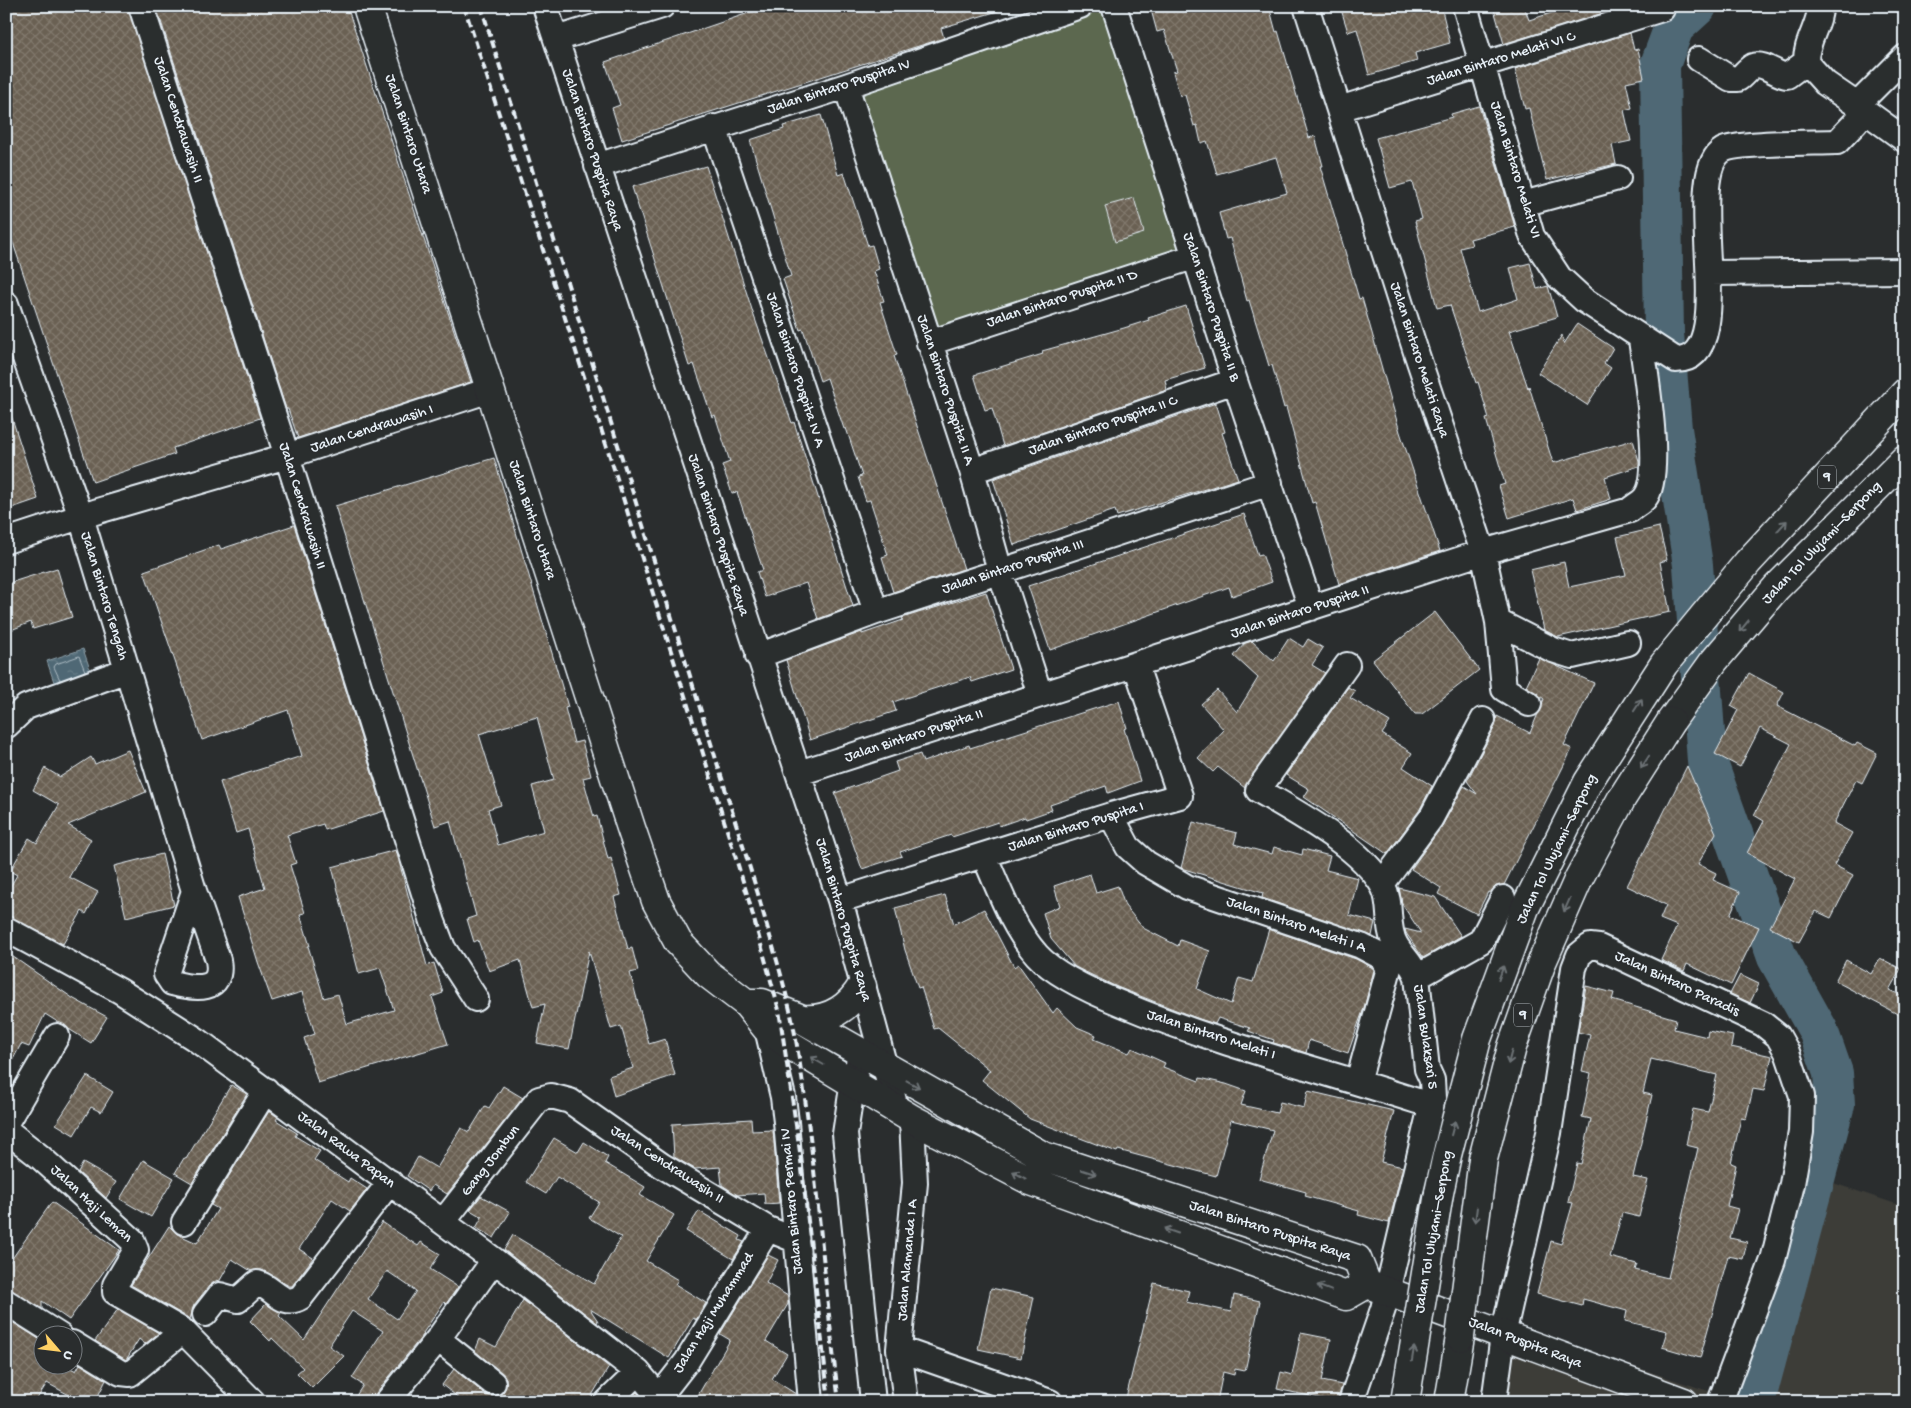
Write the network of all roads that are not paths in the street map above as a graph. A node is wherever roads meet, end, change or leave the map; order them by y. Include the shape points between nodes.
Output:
1 (141, 6) edge
2 (366, 6) edge
3 (545, 6) edge
4 (662, 6) edge
5 (1080, 6) edge
6 (1114, 6) edge
7 (1306, 6) edge
8 (1465, 6) edge
9 (1820, 6) edge
10 (1662, 9) dead end
11 (556, 39) junction
12 (1905, 57) edge
13 (1699, 59) dead end
14 (1806, 62) junction
15 (1482, 64) junction
16 (846, 86) junction
17 (1339, 109) junction
18 (1857, 113) junction
19 (714, 127) junction
20 (1904, 138) edge
21 (597, 166) junction
22 (1618, 178) dead end
23 (1523, 204) junction
24 (1196, 256) junction
25 (1905, 271) edge
26 (1710, 273) junction
27 (6, 304) edge
28 (10, 330) edge
29 (1646, 342) junction
30 (929, 343) junction
31 (1235, 382) junction
32 (490, 390) junction
33 (1905, 393) edge
34 (287, 456) junction
35 (1905, 458) edge
36 (972, 471) junction
37 (1270, 483) junction
38 (81, 517) junction
39 (6, 541) edge
40 (1483, 552) junction
41 (1000, 571) junction
42 (1311, 608) junction
43 (876, 612) junction
44 (1498, 622) junction
45 (1628, 643) dead end
46 (758, 656) junction
47 (1347, 665) dead end
48 (1136, 666) junction
49 (127, 670) junction
50 (1040, 695) junction
51 (1529, 704) dead end
52 (1483, 720) dead end
53 (7, 725) edge
54 (799, 773) junction
55 (1111, 815) junction
56 (984, 855) junction
57 (1382, 884) junction
58 (194, 891) dead end
59 (1503, 898) dead end
60 (840, 900) junction
61 (6, 928) edge
62 (1417, 977) junction
63 (863, 990) junction
64 (476, 999) dead end
65 (754, 1003) junction
66 (806, 1022) junction
67 (767, 1029) junction
68 (57, 1036) dead end
69 (872, 1060) junction
70 (853, 1081) junction
71 (1358, 1082) junction
72 (266, 1090) junction
73 (539, 1099) joint
74 (1417, 1101) dead end
75 (904, 1114) junction
76 (6, 1123) edge
77 (6, 1130) edge
78 (390, 1182) junction
79 (184, 1222) dead end
80 (443, 1222) junction
81 (768, 1228) junction
82 (795, 1240) junction
83 (494, 1260) junction
84 (1378, 1288) junction
85 (6, 1302) edge
86 (205, 1314) dead end
87 (44, 1326) edge
88 (183, 1331) junction
89 (1503, 1335) junction
90 (438, 1339) junction
91 (82, 1349) edge
92 (899, 1349) junction
93 (638, 1372) junction
94 (493, 1383) dead end
95 (241, 1398) edge
96 (661, 1400) edge
97 (387, 1402) edge
98 (607, 1402) edge
99 (811, 1402) edge
100 (873, 1402) edge
101 (906, 1402) edge
102 (1050, 1402) edge
103 (1351, 1402) edge
104 (1405, 1402) edge
105 (1449, 1402) edge
106 (1494, 1402) edge
107 (1684, 1402) edge
108 (1720, 1402) edge

1 - 34 street, Jalan Cendrawasih II
2 - 32 main road, Jalan Bintaro Utara
3 - 11 street, Jalan Bintaro Puspita Raya
4 - 11 street
5 - 16 street, Jalan Bintaro Puspita IV
6 - 24 street, Jalan Bintaro Puspita II B
7 - 17 street, Jalan Bintaro Melati Raya
8 - 15 street, Jalan Bintaro Melati VI
9 - 14 street
10 - 15 street, Jalan Bintaro Melati VI C
11 - 21 street, Jalan Bintaro Puspita Raya
12 - 18 street
13 - 14 street via 1731,79 1738,79 1754,66 1787,76
14 - 18 street
15 - 17 street, Jalan Bintaro Melati VI C
15 - 23 street, Jalan Bintaro Melati VI
16 - 19 street, Jalan Bintaro Puspita IV
16 - 30 street, Jalan Bintaro Puspita II A
17 - 40 street, Jalan Bintaro Melati Raya
18 - 20 street
18 - 26 street via 1837,142 1738,146 1720,152 1706,189
19 - 21 street, Jalan Bintaro Puspita IV
19 - 43 street, Jalan Bintaro Puspita IV A
21 - 46 street, Jalan Bintaro Puspita Raya
22 - 23 street
23 - 29 street, Jalan Bintaro Melati VI via 1532,236 1558,277 1584,300
24 - 30 street, Jalan Bintaro Puspita II D
24 - 31 street, Jalan Bintaro Puspita II B
25 - 26 street
26 - 29 street, Jalan Bintaro Melati VI via 1704,338 1696,354 1686,360 1676,360
27 - 28 street, Jalan Bintaro Tengah
28 - 38 street, Jalan Bintaro Tengah
29 - 40 street, Jalan Bintaro Puspita II via 1654,459 1652,482 1646,498 1630,510
30 - 36 street, Jalan Bintaro Puspita II A
31 - 36 street, Jalan Bintaro Puspita II C
31 - 37 street, Jalan Bintaro Puspita II B
32 - 34 street, Jalan Cendrawasih I
32 - 65 main road, Jalan Bintaro Utara via 656,901 678,942 708,974
104 -> 33 main road, Jalan Tol Ulujami–Serpong / 9, bridge via 1447,1155 1477,1039 1525,908 1593,774 1664,664 1748,562
34 - 38 street, Jalan Cendrawasih I
34 - 64 street, Jalan Cendrawasih II via 433,922 443,948
35 -> 105 main road, Jalan Tol Ulujami–Serpong / 9, bridge via 1776,588 1714,661 1622,798 1579,878 1542,962 1512,1047 1483,1159
36 - 41 street, Jalan Bintaro Puspita II A
37 - 41 street, Jalan Bintaro Puspita III
37 - 42 street, Jalan Bintaro Puspita II B
38 - 39 street, Jalan Cendrawasih I
38 - 49 street, Jalan Bintaro Tengah
40 - 42 street, Jalan Bintaro Puspita II
40 - 44 street, Jalan Bintaro Melati Raya
41 - 43 street, Jalan Bintaro Puspita III
41 - 50 street, Jalan Bintaro Puspita II A
42 - 48 street, Jalan Bintaro Puspita II
43 - 46 street, Jalan Bintaro Puspita III
44 - 45 street via 1572,656
44 - 51 street, Jalan Bintaro Melati Raya via 1504,689
46 - 54 street, Jalan Bintaro Puspita Raya
47 - 57 street, Jalan Bulaksari 5 via 1258,790 1321,828 1362,862
48 - 50 street, Jalan Bintaro Puspita II
48 - 55 street, Jalan Bintaro Puspita I via 1180,796
49 - 53 street via 26,707
49 - 58 street, Jalan Bintaro Tengah
50 - 54 street, Jalan Bintaro Puspita II
52 - 57 street via 1430,818
54 - 60 street, Jalan Bintaro Puspita Raya
55 - 56 street, Jalan Bintaro Puspita I
55 - 71 street, Jalan Bintaro Melati I A via 1128,847 1146,863 1187,888 1361,946 1382,957 1389,968
56 - 60 street, Jalan Bintaro Puspita I
56 - 71 street, Jalan Bintaro Melati I via 1013,921 1038,956 1066,976 1172,1025
57 - 62 street, Jalan Bulaksari 5 via 1388,897 1389,922 1395,945 1412,964
59 - 62 street via 1481,941
60 - 63 street, Jalan Bintaro Puspita Raya
61 - 72 street, Jalan Rawa Papan via 120,991 197,1040
62 - 84 street, Jalan Bulaksari 5 via 1433,1098
63 - 66 main road via 834,1014
63 - 69 street, Jalan Bintaro Puspita Raya
65 - 66 main road, Jalan Bintaro Puspita Raya
65 - 67 main road, Jalan Bintaro Utara
66 - 69 main road, Jalan Bintaro Puspita Raya
70 -> 67 main road, Jalan Bintaro Puspita Raya
67 - 82 street, Jalan Bintaro Permai IV via 783,1097
68 - 76 street
69 - 70 street
69 - 75 street, Jalan Bintaro Puspita Raya
69 -> 84 main road, Jalan Bintaro Puspita Raya via 1043,1156 1357,1259
70 - 75 main road, Jalan Bintaro Puspita Raya
70 - 100 street via 845,1134
71 - 74 street, Jalan Bintaro Melati I
72 - 78 street, Jalan Rawa Papan
72 - 79 street
73 - 80 street, Gang Jombun
73 - 81 street, Jalan Cendrawasih II via 551,1096 570,1102 660,1165
84 -> 75 main road, Jalan Bintaro Puspita Raya via 1346,1296 1052,1190
75 - 92 street, Jalan Alamanda I A via 915,1183
77 - 88 street, Jalan Haji Leman via 132,1240 136,1250 114,1292
78 - 80 street, Jalan Rawa Papan
78 - 86 street via 301,1297 285,1300 257,1283 238,1300 220,1295
80 - 83 street, Jalan Rawa Papan
81 - 82 street, Jalan Cendrawasih II
81 - 96 street, Jalan Haji Muhammad
82 - 99 street, Jalan Bintaro Permai IV
83 - 90 street
83 - 93 street, Jalan Rawa Papan
84 - 89 main road, Jalan Puspita Raya
84 - 103 street, Jalan Bulaksari 5 via 1367,1359
85 - 87 street
88 - 91 street via 130,1374 121,1373
88 - 95 street, Jalan Haji Leman
89 - 106 street
89 - 107 main road, Jalan Puspita Raya
89 - 108 street, Jalan Bintaro Paradis via 1549,1133 1574,968 1585,949 1599,947 1763,1024 1778,1036 1787,1052 1802,1096 1801,1132 1792,1184 1772,1260
90 - 94 street
90 - 97 street
92 - 101 street, Jalan Alamanda I A
92 - 102 street
93 - 96 street, Jalan Rawa Papan
93 - 98 street

